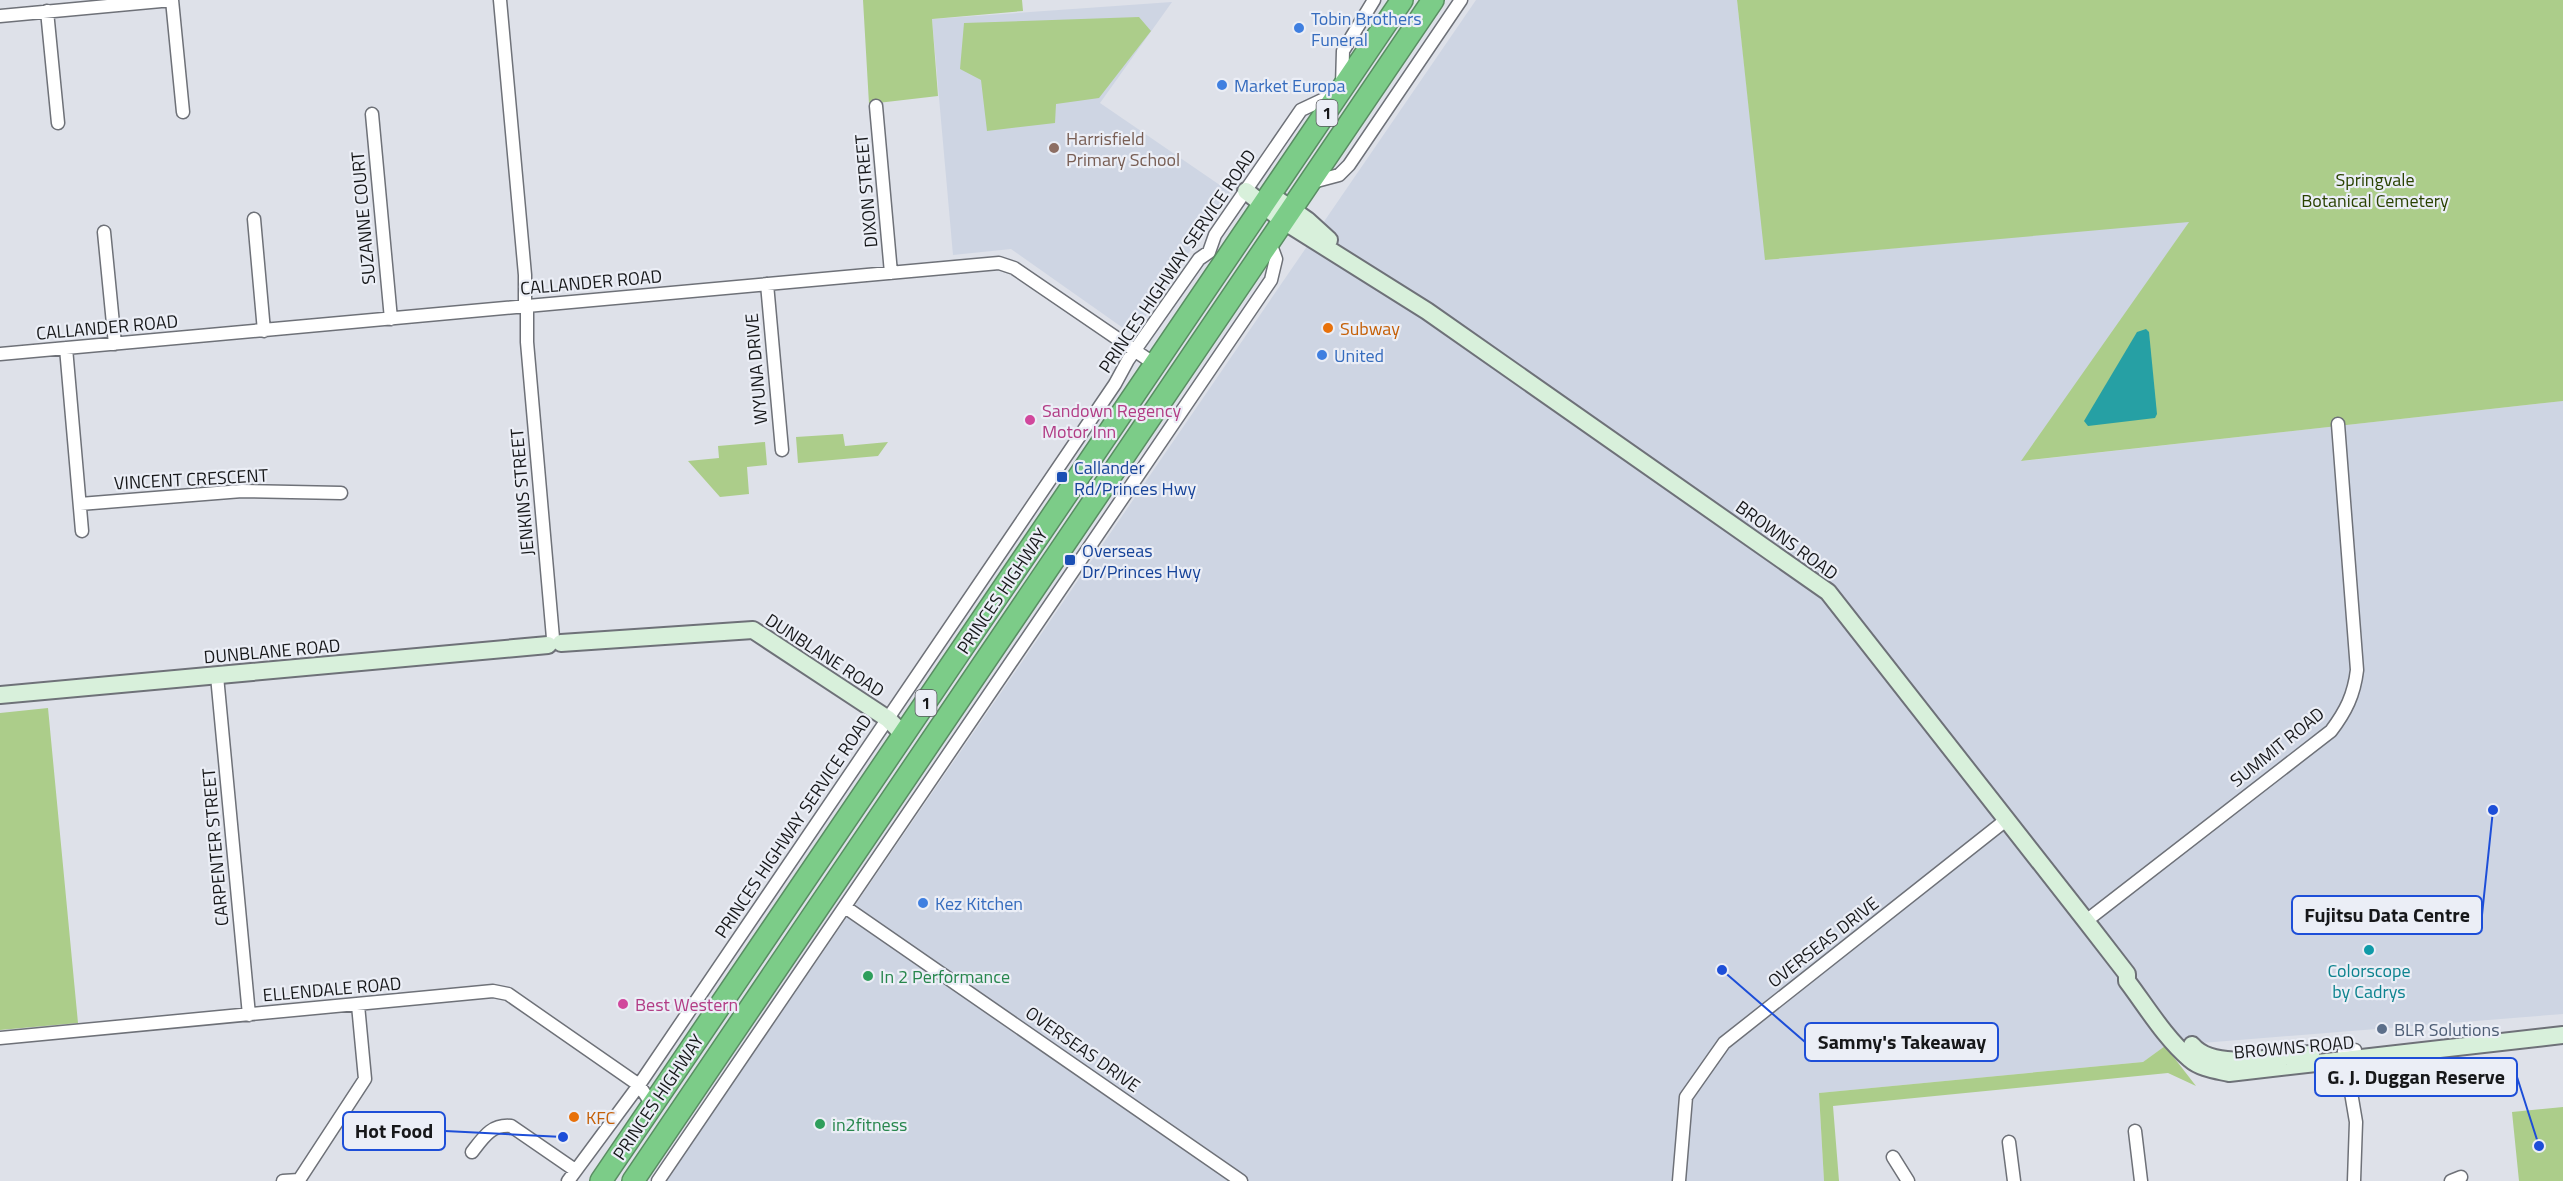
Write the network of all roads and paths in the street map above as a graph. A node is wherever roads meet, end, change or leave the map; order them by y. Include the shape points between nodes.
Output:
1 (172, 0) edge
2 (500, 0) edge
3 (1374, 0) edge
4 (1401, 0) edge
5 (1461, 0) edge
6 (1427, 8) edge
7 (47, 11) junction
8 (0, 16) edge
9 (1383, 31) junction
10 (1404, 45) junction
11 (1342, 91) junction
12 (876, 106) dead end
13 (183, 112) dead end
14 (372, 114) dead end
15 (58, 123) dead end
16 (1307, 184) junction
17 (1246, 191) junction
18 (1268, 201) junction
19 (1286, 214) junction
20 (254, 219) dead end
21 (104, 232) dead end
22 (1269, 240) junction
23 (891, 273) junction
24 (767, 284) junction
25 (526, 306) junction
26 (391, 319) junction
27 (264, 331) junction
28 (115, 344) junction
29 (66, 348) junction
30 (1135, 351) junction
31 (0, 354) edge
32 (1156, 365) junction
33 (2338, 424) dead end
34 (782, 450) dead end
35 (341, 493) dead end
36 (80, 504) junction
37 (81, 531) dead end
38 (1017, 614) junction
39 (554, 642) junction
40 (217, 676) junction
41 (0, 695) edge
42 (918, 714) junction
43 (888, 719) junction
44 (904, 735) junction
45 (2006, 820) junction
46 (845, 906) junction
47 (2086, 921) junction
48 (358, 1005) junction
49 (249, 1015) junction
50 (2563, 1035) edge
51 (0, 1038) edge
52 (2350, 1056) junction
53 (668, 1082) junction
54 (639, 1085) junction
55 (654, 1101) junction
56 (679, 1110) junction
57 (2135, 1131) dead end
58 (2009, 1143) dead end
59 (472, 1152) dead end
60 (1893, 1156) dead end
61 (575, 1170) junction
62 (300, 1180) edge
63 (283, 1181) edge
64 (568, 1181) edge
65 (601, 1181) edge
66 (633, 1181) edge
67 (658, 1181) edge
68 (1241, 1181) edge
69 (1679, 1181) edge
70 (1908, 1181) edge
71 (2014, 1181) edge
72 (2141, 1181) edge
73 (2354, 1181) edge

1 - 7 street
1 - 13 street
2 - 25 street, JENKINS STREET
3 - 11 street via 1341,57
4 - 6 highway
4 - 9 highway, PRINCES HIGHWAY / 1
5 - 16 street via 1349,165 1339,175
6 - 10 highway, PRINCES HIGHWAY / 1
7 - 8 street
7 - 15 street
9 - 10 highway
9 - 11 highway, PRINCES HIGHWAY / 1
10 - 16 highway, PRINCES HIGHWAY / 1
11 - 17 street, PRINCES HIGHWAY SERVICE ROAD via 1301,110
11 - 18 highway, PRINCES HIGHWAY / 1
12 - 23 street, DIXON STREET
14 - 26 street, SUZANNE COURT
16 - 19 highway, PRINCES HIGHWAY / 1
17 - 18 street, BROWNS ROAD
17 - 30 street, PRINCES HIGHWAY SERVICE ROAD via 1215,235 1209,252 1199,259
18 - 19 street, BROWNS ROAD
18 - 32 highway, PRINCES HIGHWAY / 1
19 - 22 highway, PRINCES HIGHWAY / 1
19 - 45 street, BROWNS ROAD via 1828,592
20 - 27 street
21 - 28 street
22 - 38 highway, PRINCES HIGHWAY / 1
22 - 46 street via 1276,259 1271,280
23 - 24 street, CALLANDER ROAD
23 - 30 street, CALLANDER ROAD via 1006,264
24 - 25 street, CALLANDER ROAD
24 - 34 street, WYUNA DRIVE
25 - 26 street, CALLANDER ROAD
25 - 39 street, JENKINS STREET
26 - 27 street, CALLANDER ROAD
27 - 28 street, CALLANDER ROAD
28 - 29 street, CALLANDER ROAD
29 - 31 street, CALLANDER ROAD
29 - 36 street
30 - 32 street, CALLANDER ROAD
30 - 43 street, PRINCES HIGHWAY SERVICE ROAD
32 - 42 highway, PRINCES HIGHWAY / 1
33 - 47 street, SUMMIT ROAD via 2357,670 2354,693 2346,711 2331,731
35 - 36 street, VINCENT CRESCENT via 242,490
36 - 37 street
38 - 44 highway via 976,654 923,731
38 - 56 highway, PRINCES HIGHWAY / 1
39 - 40 street, DUNBLANE ROAD
39 - 43 street, DUNBLANE ROAD via 753,630
40 - 41 street, DUNBLANE ROAD
40 - 49 street, CARPENTER STREET
42 - 43 street, DUNBLANE ROAD
42 - 44 highway, PRINCES HIGHWAY / 1
43 - 44 street, DUNBLANE ROAD
43 - 54 street, PRINCES HIGHWAY SERVICE ROAD
44 - 53 highway, PRINCES HIGHWAY / 1
45 - 47 street, BROWNS ROAD
45 - 69 street, OVERSEAS DRIVE via 1724,1043 1686,1097
46 - 67 street
46 - 68 street, OVERSEAS DRIVE
47 - 52 street, BROWNS ROAD via 2169,1035 2190,1059 2207,1068 2229,1073
48 - 49 street, ELLENDALE ROAD
48 - 54 street, ELLENDALE ROAD via 493,991 508,994
48 - 62 street via 365,1079
49 - 51 street, ELLENDALE ROAD
50 - 52 street, BROWNS ROAD
52 - 73 street via 2356,1122
53 - 54 street
53 - 55 highway, PRINCES HIGHWAY / 1
54 - 55 street, ELLENDALE ROAD
54 - 61 street, PRINCES HIGHWAY SERVICE ROAD
55 - 56 highway
55 - 65 highway, PRINCES HIGHWAY / 1
56 - 66 highway, PRINCES HIGHWAY / 1
57 - 72 street
58 - 71 street
59 - 61 street via 490,1130 500,1125 511,1126
60 - 70 street
61 - 64 street, PRINCES HIGHWAY SERVICE ROAD
62 - 63 street

